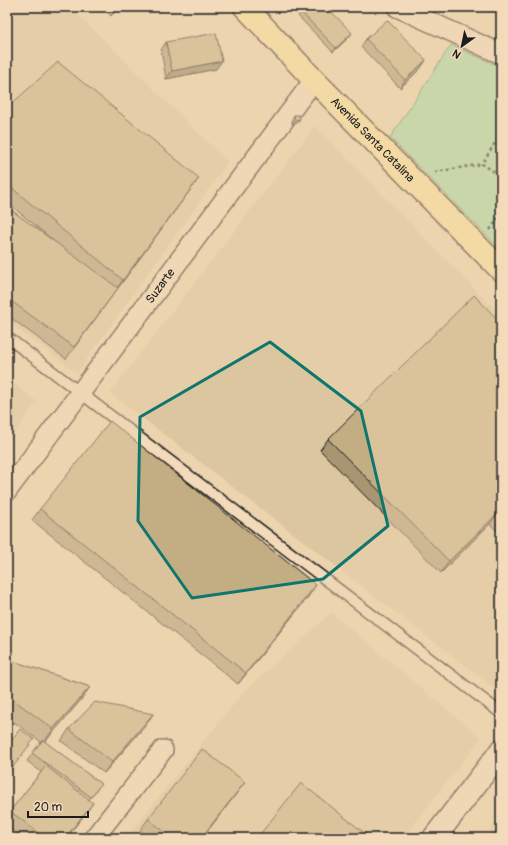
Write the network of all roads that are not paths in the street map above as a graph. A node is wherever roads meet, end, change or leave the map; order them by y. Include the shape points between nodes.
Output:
1 (397, 7) edge
2 (247, 8) edge
3 (501, 54) edge
4 (314, 80) junction
5 (501, 270) edge
6 (7, 337) edge
7 (81, 392) junction
8 (7, 491) edge
9 (501, 713) edge
10 (162, 750) dead end
11 (501, 751) edge
12 (94, 838) edge
13 (434, 838) edge

1 - 3 street
2 - 4 main road, Avenida Santa Catalina
4 - 5 main road, Avenida Santa Catalina
4 - 7 street, Suzarte
6 - 7 lane
7 - 8 street, Suzarte
7 - 9 lane
10 - 12 street
11 - 13 street

